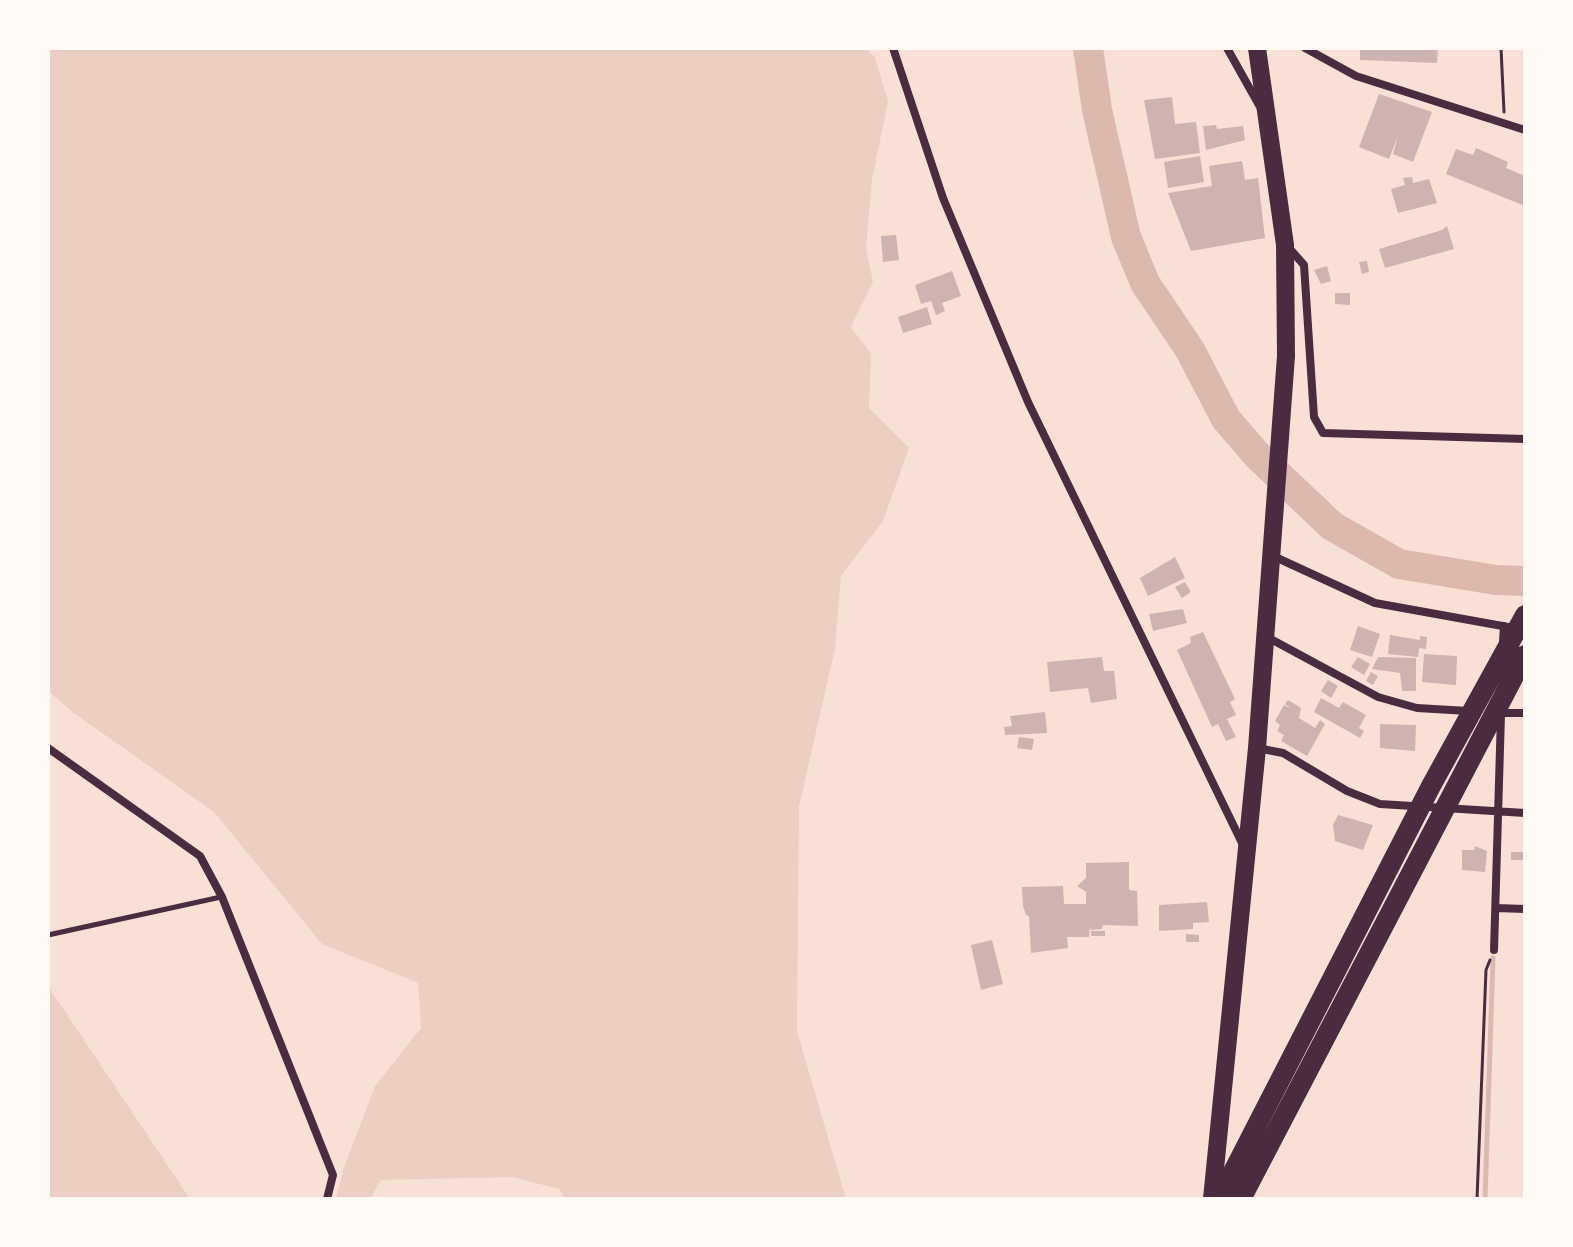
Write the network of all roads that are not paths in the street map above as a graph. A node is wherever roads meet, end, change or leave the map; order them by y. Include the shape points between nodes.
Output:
1 (893, 48) edge
2 (1227, 48) edge
3 (1257, 48) edge
4 (1305, 48) edge
5 (1267, 120) junction
6 (1525, 130) edge
7 (1285, 245) junction
8 (1525, 439) edge
9 (1273, 556) junction
10 (1525, 615) edge
11 (1504, 626) junction
12 (1525, 629) edge
13 (1266, 637) junction
14 (1525, 655) edge
15 (1501, 713) junction
16 (1525, 713) edge
17 (48, 748) edge
18 (1257, 748) junction
19 (1497, 812) junction
20 (1525, 813) edge
21 (1246, 852) junction
22 (222, 897) junction
23 (1496, 908) junction
24 (1525, 909) edge
25 (48, 935) edge
26 (1494, 950) road end
27 (327, 1199) edge
28 (1212, 1199) edge
29 (1219, 1199) edge
30 (1241, 1199) edge

1 - 21 street via 943,198 1028,402
2 - 5 street
3 - 5 main road
4 - 6 street via 1356,76
5 - 7 main road
7 - 8 street via 1304,265 1314,417 1323,433
7 - 9 main road via 1283,428
9 - 11 street via 1375,603
9 - 13 main road
10 - 29 highway
11 - 12 street
11 - 15 street
13 - 15 street via 1378,697 1417,708
13 - 18 main road
14 - 30 highway
15 - 16 street
15 - 19 street
17 - 22 street via 200,856
18 - 19 street via 1283,753 1380,804
18 - 21 main road
19 - 20 street
19 - 23 street
21 - 28 main road
22 - 25 lane
22 - 27 street via 333,1175
23 - 24 street
23 - 26 street

